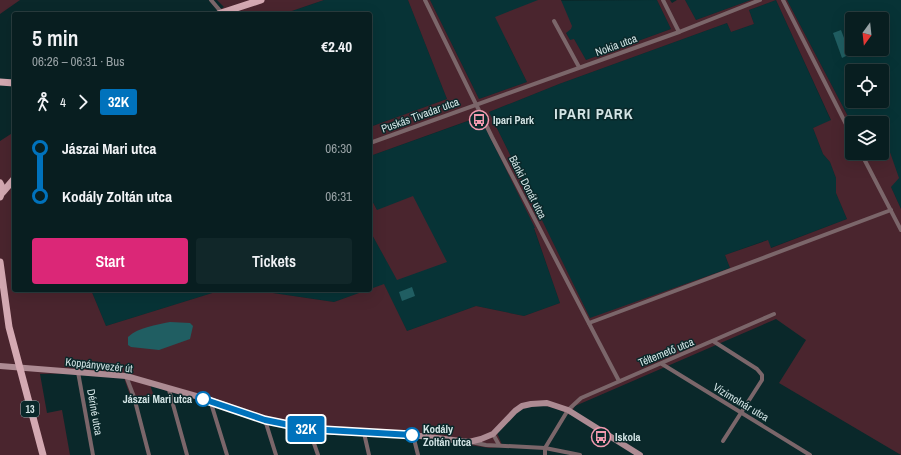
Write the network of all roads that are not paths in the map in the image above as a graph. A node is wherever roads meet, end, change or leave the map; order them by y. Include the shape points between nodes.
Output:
1 (211, 0) edge
2 (261, 0) edge
3 (425, 0) edge
4 (663, 0) edge
5 (760, 0) edge
6 (783, 0) edge
7 (219, 12) edge
8 (223, 12) edge
9 (554, 21) dead end
10 (679, 32) junction
11 (579, 67) junction
12 (0, 82) edge
13 (12, 83) edge
14 (477, 104) junction
15 (845, 122) edge
16 (372, 142) edge
17 (865, 160) edge
18 (12, 179) edge
19 (12, 181) edge
20 (0, 183) edge
21 (2, 195) edge
22 (891, 210) junction
23 (901, 230) edge
24 (0, 262) edge
25 (774, 314) dead end
26 (589, 323) junction
27 (713, 342) junction
28 (662, 364) junction
29 (0, 366) edge
30 (78, 372) junction
31 (126, 376) junction
32 (618, 381) junction
33 (169, 390) junction
34 (210, 400) junction
35 (568, 410) junction
36 (742, 413) junction
37 (265, 420) junction
38 (309, 429) junction
39 (364, 433) junction
40 (492, 434) junction
41 (413, 435) junction
42 (469, 442) junction
43 (724, 442) dead end
44 (499, 444) junction
45 (545, 448) junction
46 (43, 455) edge
47 (93, 455) edge
48 (148, 455) edge
49 (187, 455) edge
50 (227, 455) edge
51 (276, 455) edge
52 (318, 455) edge
53 (370, 455) edge
54 (418, 455) edge
55 (545, 455) edge
56 (580, 455) edge
57 (640, 455) edge
58 (810, 455) edge

1 - 7 street
2 - 8 main road
3 - 14 street, Bánki Donát utca
4 - 10 street
5 - 10 street, Nokia utca
6 - 15 street
9 - 11 street
10 - 11 street, Nokia utca
11 - 14 street, Nokia utca
12 - 13 main road
14 - 16 street, Puskás Tivadar utca
14 - 26 street, Bánki Donát utca
17 - 22 street
18 - 20 main road
19 - 21 main road
20 - 21 main road
22 - 23 street
22 - 26 street
24 - 46 main road, 13 via 3,297 16,358
25 - 27 street, Téltemető utca
26 - 32 street, Bánki Donát utca
27 - 28 street, Téltemető utca
27 - 36 street via 762,375 762,380
28 - 32 street, Téltemető utca
28 - 36 street, Vízimolnár utca
29 - 30 street, Koppányvezér út
30 - 31 street, Koppányvezér út
30 - 47 street, Dériné utca
31 - 33 street, Koppányvezér út
31 - 48 street via 134,397
32 - 35 street, Téltemető utca via 581,398
33 - 34 street, Koppányvezér út
33 - 49 street
34 - 37 street, Koppányvezér út
34 - 50 street
35 - 40 street, Koppányvezér út via 547,403 522,406
35 - 45 street, Téltemető utca
35 - 57 street, Koppányvezér út
36 - 43 street
36 - 58 street, Vízimolnár utca
37 - 38 street, Koppányvezér út
37 - 51 street
38 - 39 street, Koppányvezér út
38 - 52 street
39 - 41 street, Koppányvezér út
39 - 53 street
40 - 42 street, Koppányvezér út
40 - 44 street
41 - 42 street, Koppányvezér út
41 - 54 street
42 - 44 street via 479,445
44 - 45 street
45 - 55 street
45 - 56 street

